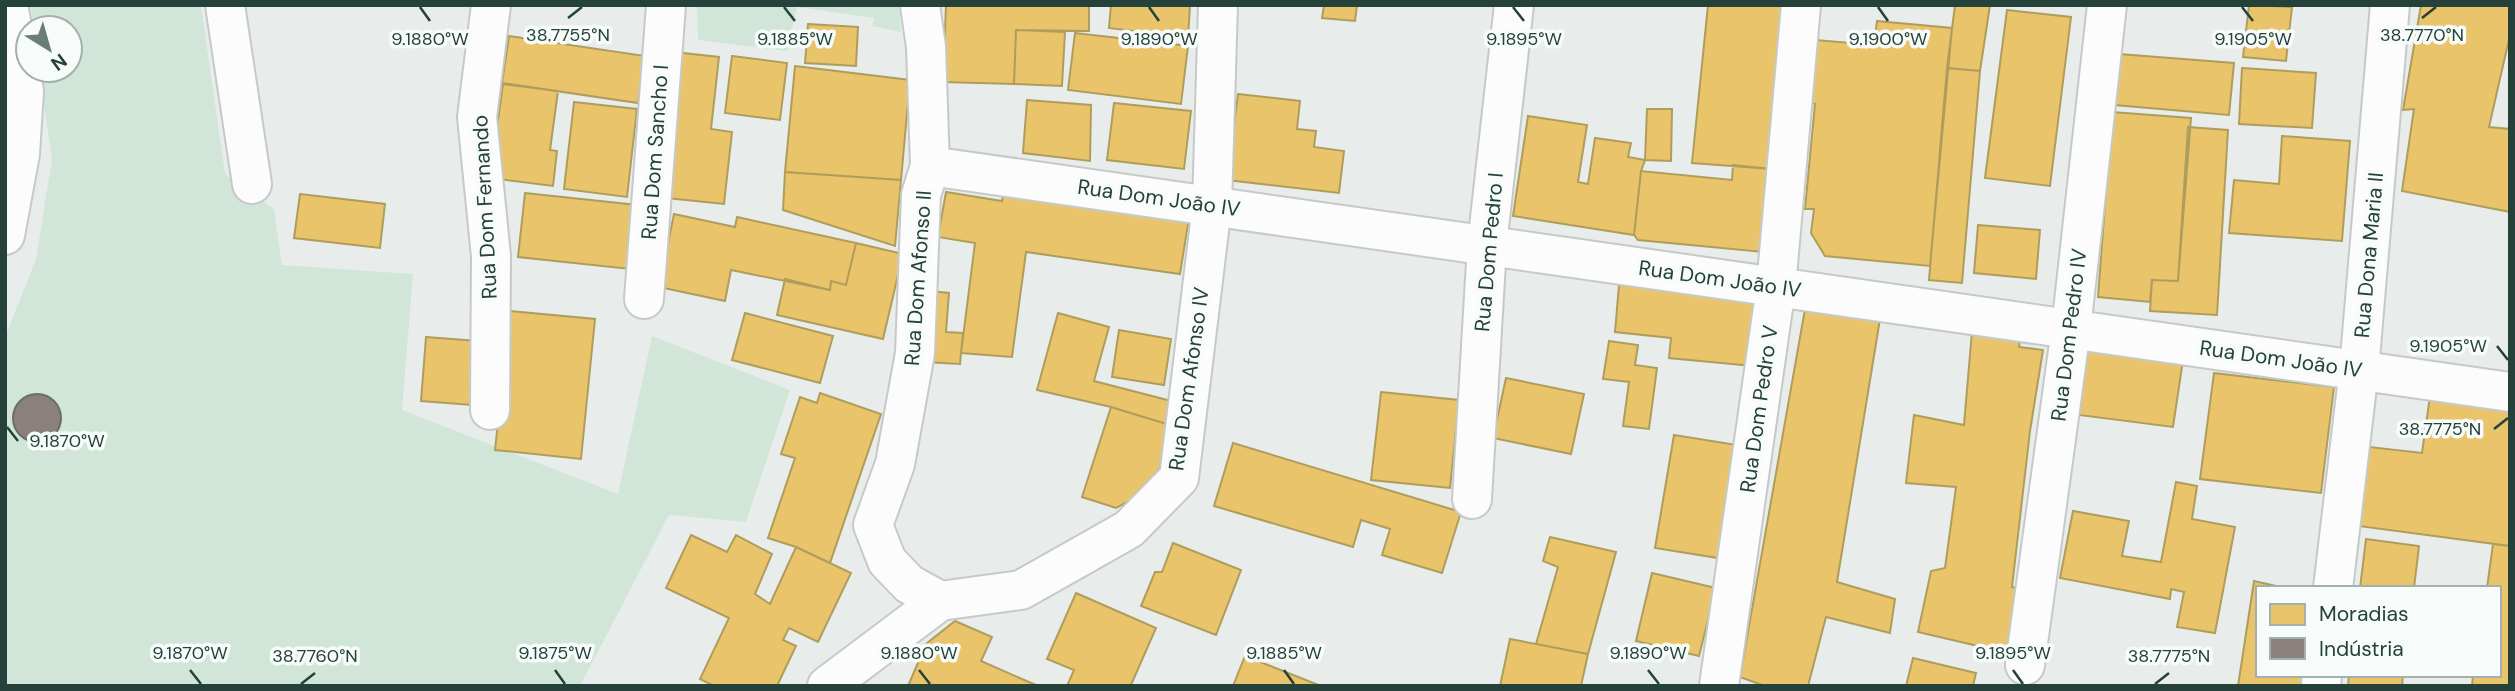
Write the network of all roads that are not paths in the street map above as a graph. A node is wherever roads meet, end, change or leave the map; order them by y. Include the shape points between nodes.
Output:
1 (8, 5) edge
2 (225, 5) edge
3 (491, 5) edge
4 (666, 5) edge
5 (920, 5) edge
6 (1218, 5) edge
7 (1514, 5) edge
8 (1801, 5) edge
9 (2107, 5) edge
10 (2390, 5) edge
11 (930, 166) junction
12 (252, 184) dead end
13 (1212, 206) junction
14 (5, 234) edge
15 (1487, 245) junction
16 (1776, 287) junction
17 (644, 299) dead end
18 (2071, 329) junction
19 (2359, 370) junction
20 (2510, 392) edge
21 (490, 410) dead end
22 (1472, 499) dead end
23 (2333, 586) edge
24 (940, 601) junction
25 (2025, 665) dead end
26 (827, 686) edge
27 (1719, 686) edge

1 - 14 street via 24,91 20,154
2 - 12 street
3 - 21 street, Rua Dom Fernando via 477,117 491,256
4 - 17 street, Rua Dom Sancho I
5 - 11 street, Rua Dom Afonso II
6 - 13 street, Rua Dom Afonso IV
7 - 15 street, Rua Dom Pedro I
8 - 16 street, Rua Dom Pedro V
9 - 18 street, Rua Dom Pedro IV
10 - 19 street, Rua Dona Maria II
11 - 13 street, Rua Dom João IV
11 - 24 street, Rua Dom Afonso II via 921,195 915,353 895,464 873,525 887,561 909,584
13 - 15 street, Rua Dom João IV
13 - 24 street, Rua Dom Afonso IV via 1179,478 1129,529 1021,590
15 - 16 street, Rua Dom João IV
15 - 22 street, Rua Dom Pedro I
16 - 18 street, Rua Dom João IV
16 - 27 street, Rua Dom Pedro V
18 - 19 street, Rua Dom João IV
18 - 25 street, Rua Dom Pedro IV
19 - 20 street, Rua Dom João IV
19 - 23 street, Rua Dona Maria II
24 - 26 street

